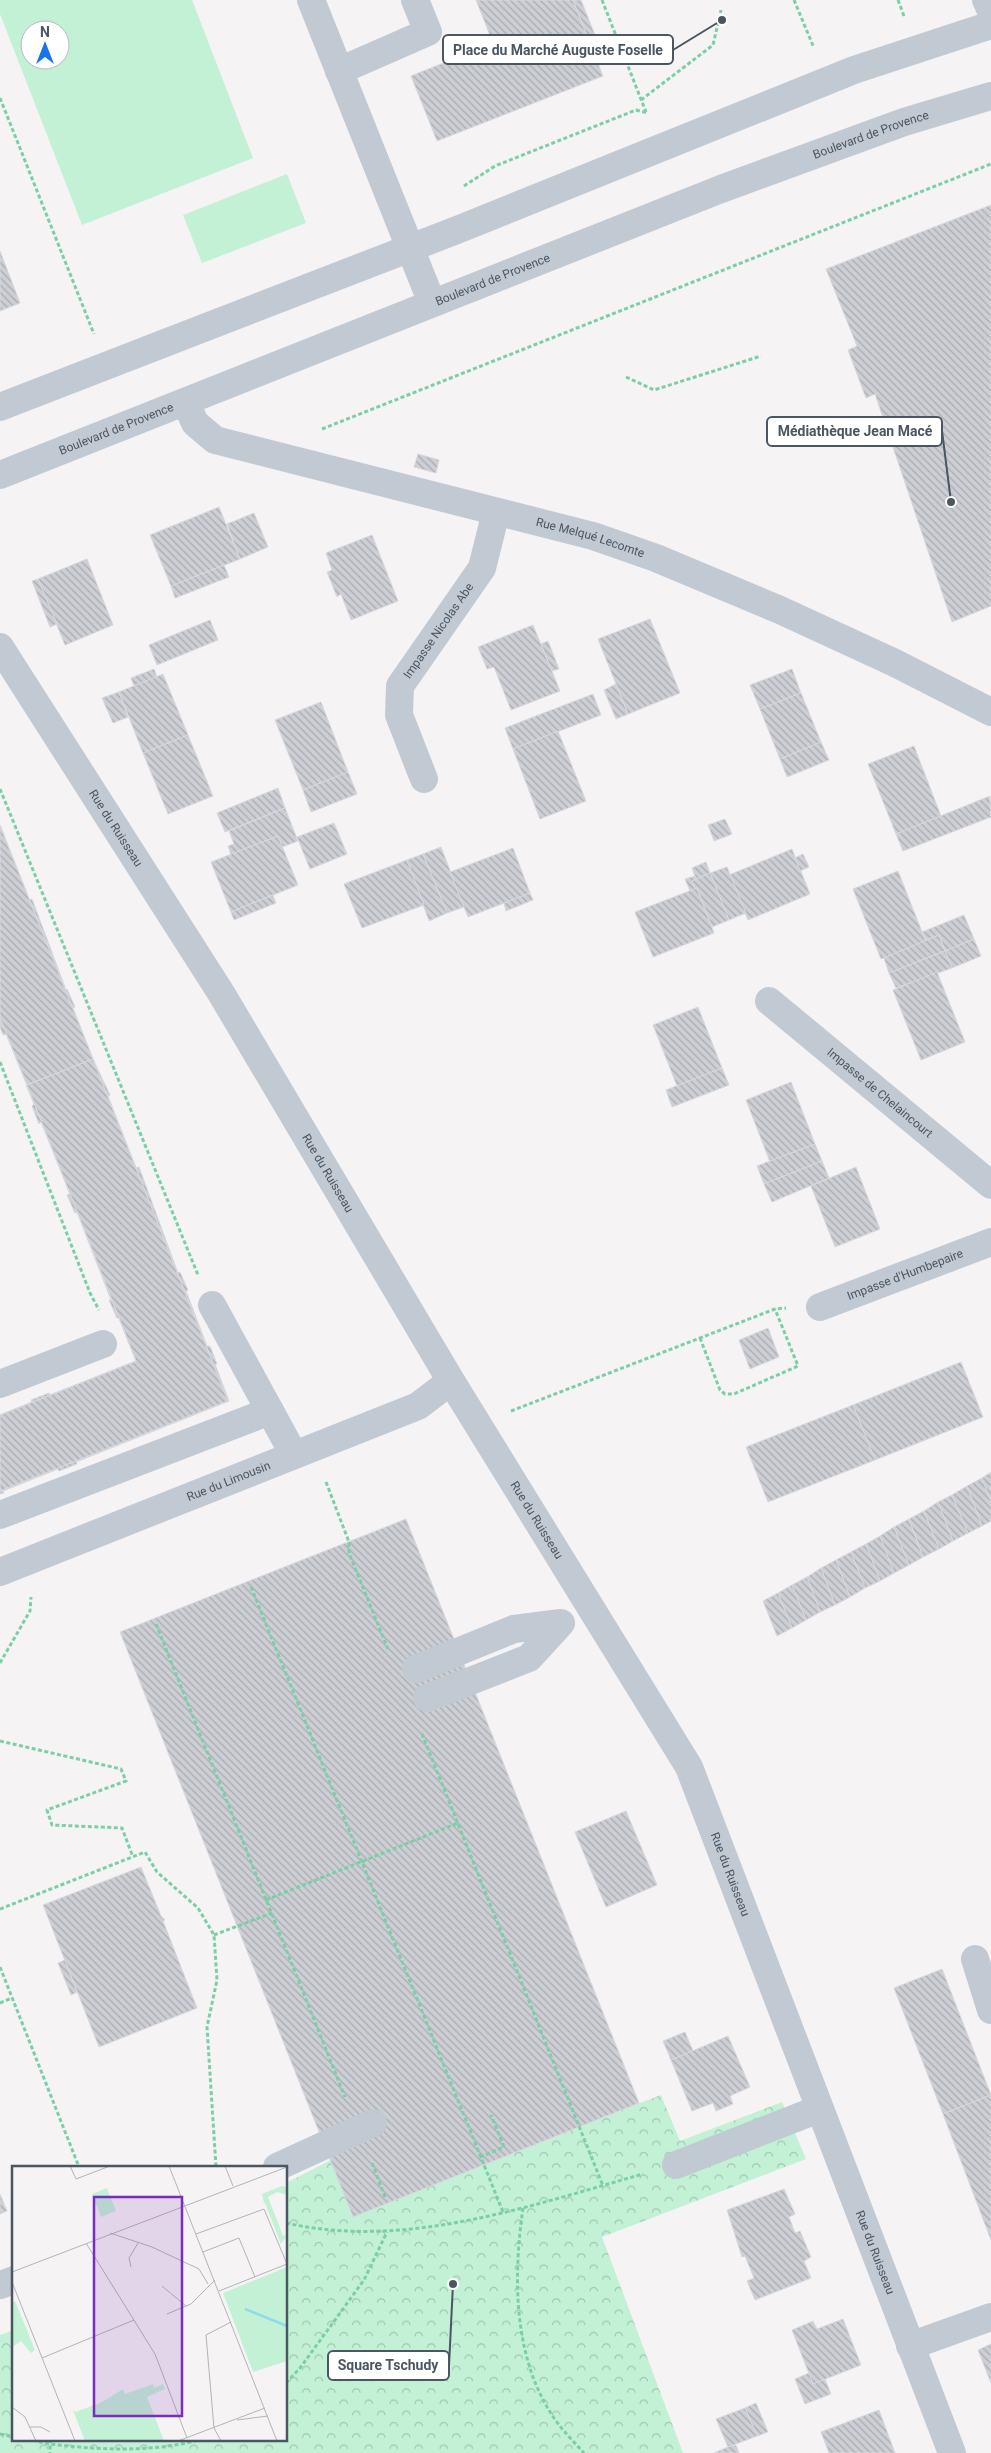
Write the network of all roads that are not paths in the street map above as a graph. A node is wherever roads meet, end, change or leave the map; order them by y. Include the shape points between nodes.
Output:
1 (312, 0) edge
2 (415, 0) edge
3 (986, 0) edge
4 (991, 11) edge
5 (991, 25) edge
6 (340, 71) junction
7 (991, 96) edge
8 (410, 248) junction
9 (432, 303) junction
10 (186, 403) junction
11 (0, 407) edge
12 (0, 475) edge
13 (496, 512) junction
14 (0, 647) edge
15 (991, 712) edge
16 (424, 779) dead end
17 (769, 1001) dead end
18 (991, 1185) edge
19 (990, 1244) edge
20 (212, 1305) road end
21 (820, 1307) road end
22 (103, 1344) road end
23 (451, 1381) junction
24 (0, 1384) edge
25 (270, 1411) junction
26 (294, 1455) junction
27 (0, 1515) edge
28 (0, 1572) edge
29 (588, 1603) junction
30 (561, 1623) junction
31 (416, 1669) dead end
32 (428, 1698) dead end
33 (975, 1960) dead end
34 (991, 2010) edge
35 (819, 2109) junction
36 (366, 2126) road end
37 (676, 2165) road end
38 (279, 2166) edge
39 (12, 2281) edge
40 (0, 2285) edge
41 (991, 2317) edge
42 (910, 2346) junction
43 (952, 2453) edge

1 - 6 street
2 - 6 street via 428,32
3 - 4 street
5 - 8 street via 854,70
6 - 8 street
7 - 9 street, Boulevard de Provence via 904,122 721,189
8 - 9 street
8 - 11 street
9 - 10 street, Boulevard de Provence
10 - 12 street, Boulevard de Provence
10 - 13 street, Rue Melqué Lecomte via 195,423 215,440
13 - 15 street, Rue Melqué Lecomte via 594,536 656,558 780,610
13 - 16 street, Impasse Nicolas Abe via 482,568 400,686 400,715
14 - 23 street, Rue du Ruisseau via 221,993
17 - 18 street, Impasse de Chelaincourt
19 - 21 street, Impasse d'Humbepaire
20 - 25 street
22 - 24 street
23 - 26 street, Rue du Limousin via 418,1406
23 - 29 street, Rue du Ruisseau
25 - 26 street
25 - 27 street
26 - 28 street, Rue du Limousin
29 - 30 street
29 - 35 street, Rue du Ruisseau via 689,1767
30 - 31 street via 514,1629
30 - 32 street via 528,1658
33 - 34 street
35 - 37 street
35 - 42 street, Rue du Ruisseau
36 - 38 street
39 - 40 street
41 - 42 street
42 - 43 street, Rue du Ruisseau

